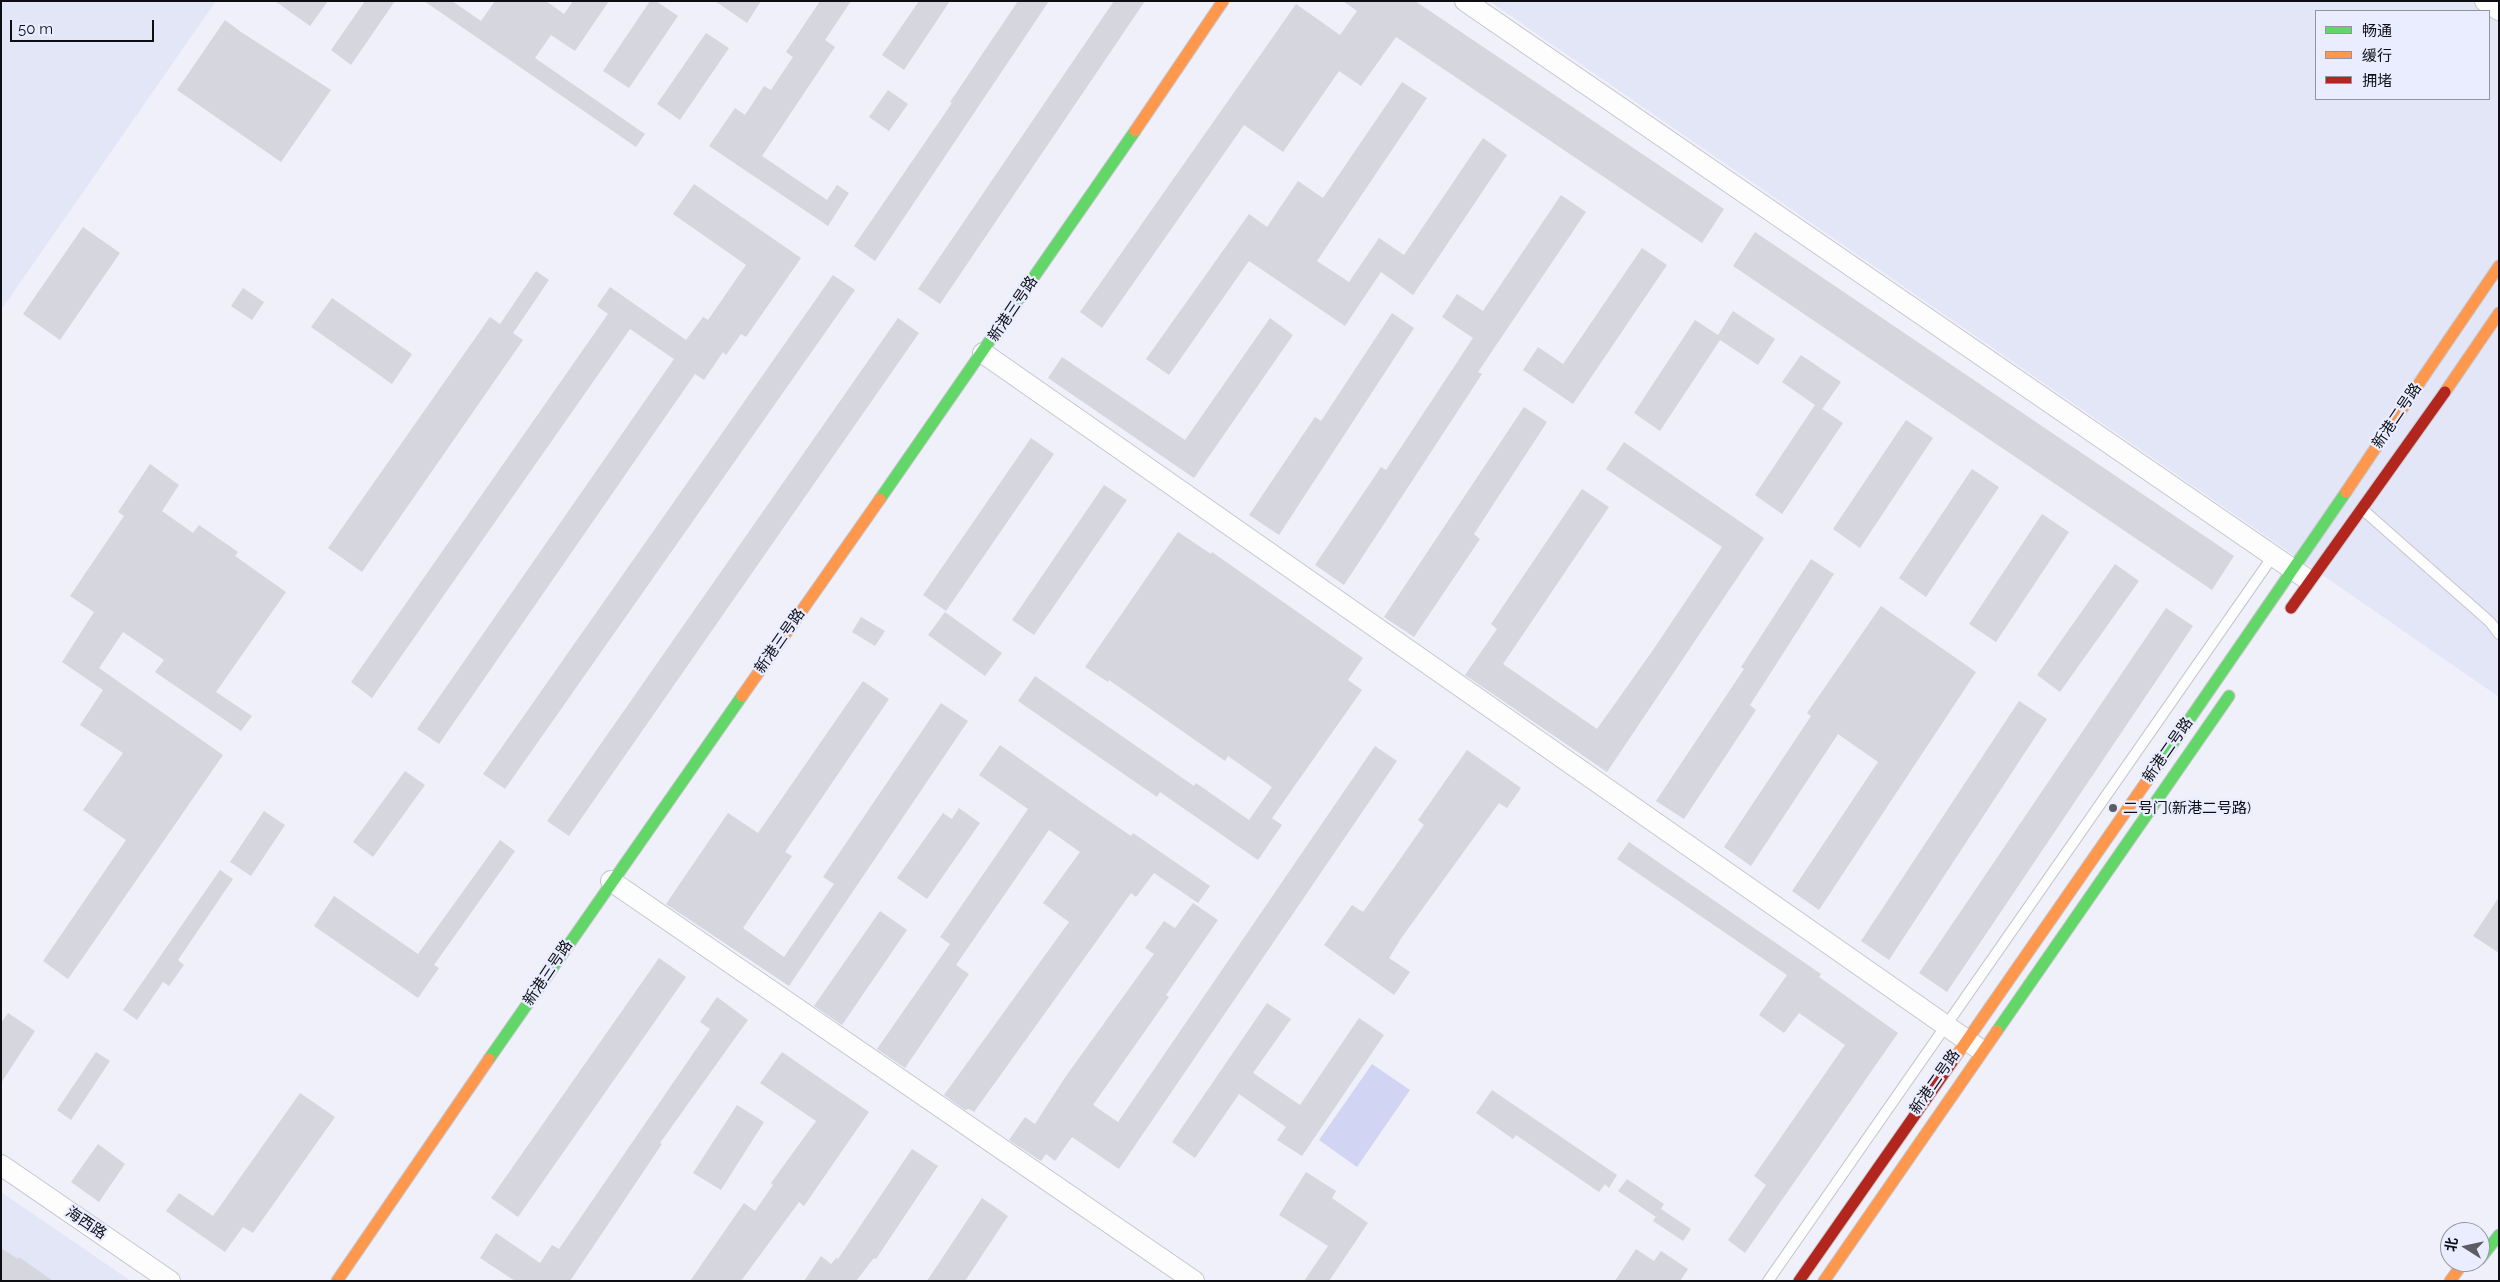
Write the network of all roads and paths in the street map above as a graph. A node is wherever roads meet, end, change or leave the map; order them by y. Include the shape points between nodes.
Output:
1 (1223, 1) edge
2 (1236, 1) edge
3 (1465, 1) edge
4 (2485, 1) edge
5 (2499, 10) edge
6 (1059, 262) dead end
7 (2499, 266) edge
8 (2499, 313) edge
9 (990, 358) junction
10 (2361, 508) junction
11 (2273, 556) junction
12 (2302, 575) junction
13 (2282, 621) dead end
14 (2499, 634) edge
15 (2236, 687) dead end
16 (620, 886) junction
17 (1947, 1026) junction
18 (1965, 1039) junction
19 (1984, 1052) junction
20 (1, 1166) edge
21 (1, 1177) edge
22 (2494, 1223) dead end
23 (2490, 1228) edge
24 (2499, 1235) edge
25 (2490, 1246) edge
26 (151, 1281) edge
27 (170, 1281) edge
28 (337, 1281) edge
29 (1194, 1281) edge
30 (1768, 1281) edge
31 (1798, 1281) edge
32 (1824, 1281) edge

1 - 9 main road, 新港三号路
2 - 6 main road
3 - 11 street
4 - 5 street
7 - 12 main road, 新港二号路 via 2426,372
8 - 10 main road, 新港二号路
9 - 16 main road, 新港三号路
9 - 17 street
10 - 12 main road, 新港二号路
10 - 14 lane via 2490,622
11 - 12 street
11 - 17 lane
12 - 13 main road, 新港二号路
12 - 18 main road, 新港二号路
15 - 19 main road, 新港二号路
16 - 28 main road, 新港三号路
16 - 29 street
17 - 18 street
17 - 30 lane
18 - 19 street
18 - 31 main road, 新港二号路
19 - 32 main road, 新港二号路
20 - 27 street, 海西路
21 - 26 street, 海西路
22 - 23 main road
24 - 25 main road

